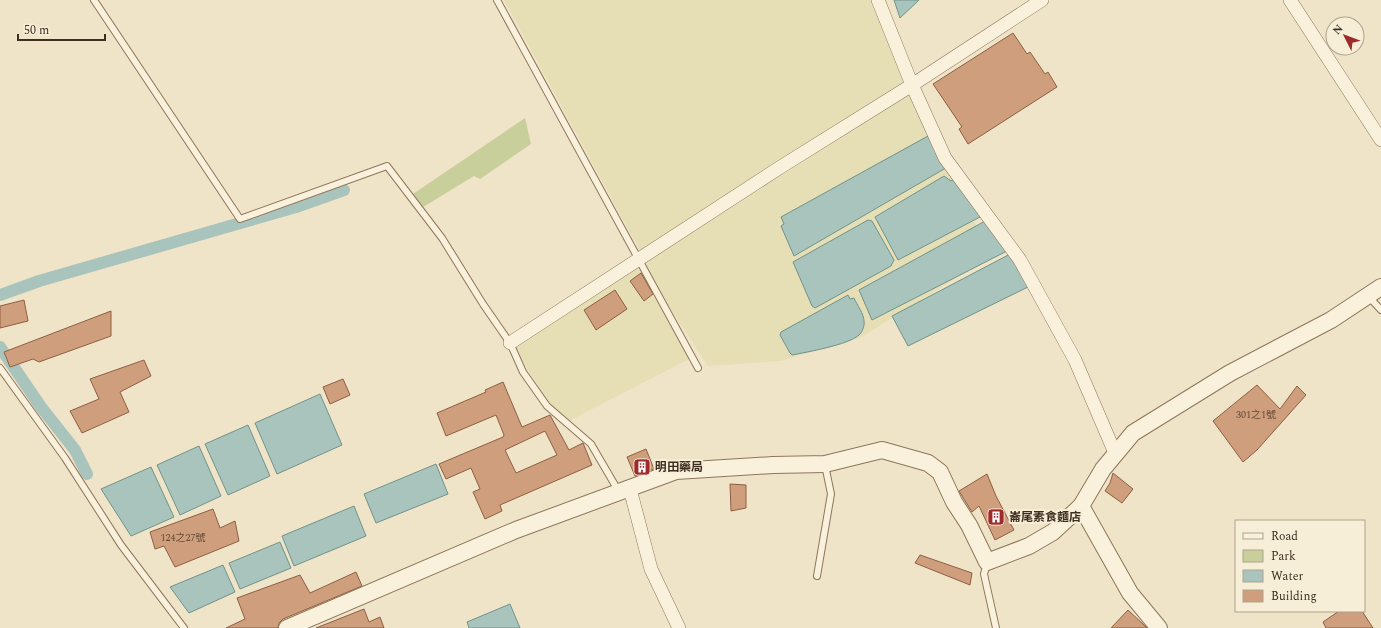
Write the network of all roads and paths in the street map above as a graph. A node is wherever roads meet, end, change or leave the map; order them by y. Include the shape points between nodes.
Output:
1 (94, 0) edge
2 (497, 0) edge
3 (878, 0) edge
4 (1042, 0) edge
5 (1290, 0) edge
6 (912, 85) junction
7 (1381, 140) edge
8 (639, 260) junction
9 (1375, 292) edge
10 (1381, 310) edge
11 (510, 343) junction
12 (0, 368) edge
13 (698, 368) dead end
14 (1115, 453) junction
15 (825, 464) junction
16 (625, 491) junction
17 (1081, 506) junction
18 (987, 562) junction
19 (817, 576) dead end
20 (184, 628) edge
21 (286, 628) edge
22 (679, 628) edge
23 (996, 628) edge
24 (1159, 628) edge

1 - 11 lane via 240,219 387,166 442,238
2 - 8 lane
3 - 6 street
4 - 6 street
5 - 7 street
6 - 8 street
6 - 14 street via 945,158 1020,260 1075,360
8 - 11 street
8 - 13 lane
9 - 10 lane
9 - 14 street via 1331,320 1230,373 1176,405 1133,433
11 - 16 lane via 524,372 547,406 591,444
12 - 20 lane via 65,458 121,545
14 - 17 street
15 - 16 street via 676,471
15 - 18 street via 882,450 928,464 940,472
15 - 19 lane via 831,494
16 - 21 street via 516,530
16 - 22 street via 651,569
17 - 18 street via 1053,532 1029,546
17 - 24 street via 1130,593
18 - 23 lane via 984,574

